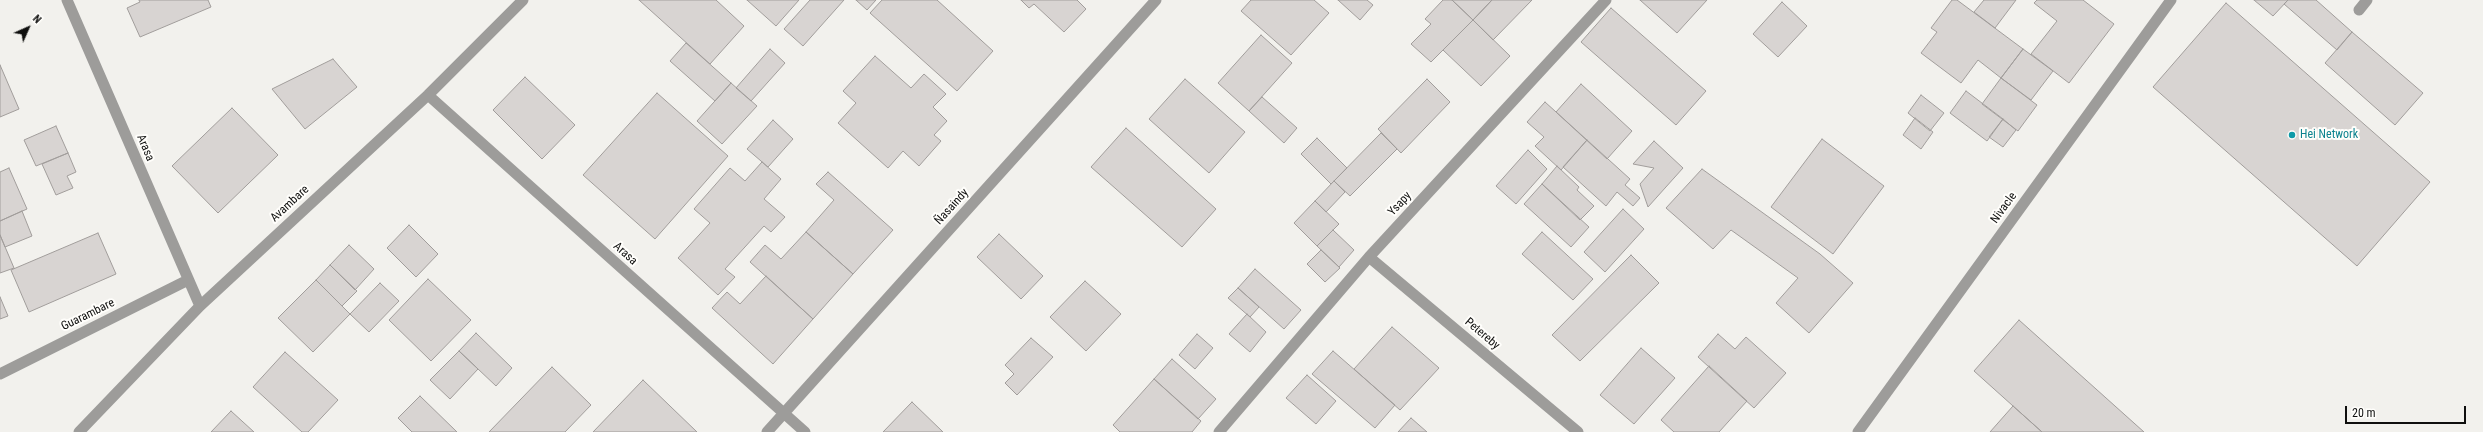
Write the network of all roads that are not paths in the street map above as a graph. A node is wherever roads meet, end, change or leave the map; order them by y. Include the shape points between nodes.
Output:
1 (67, 0) edge
2 (523, 0) edge
3 (1156, 0) edge
4 (1606, 0) edge
5 (2171, 0) edge
6 (2367, 0) edge
7 (2359, 10) dead end
8 (428, 95) junction
9 (1369, 257) junction
10 (188, 280) junction
11 (200, 306) junction
12 (0, 374) edge
13 (784, 413) junction
14 (79, 432) edge
15 (767, 432) edge
16 (805, 432) edge
17 (1219, 432) edge
18 (1578, 432) edge
19 (1858, 432) edge

1 - 10 street, Arasa
2 - 8 street, Avambare
3 - 13 street, Ñasaindy
4 - 9 street, Ysapy
5 - 19 street, Nivacle
6 - 7 street
8 - 11 street, Avambare
8 - 13 street, Arasa
9 - 17 street, Ysapy
9 - 18 street, Petereby
10 - 11 street, Arasa
10 - 12 street, Guarambare
11 - 14 street, Avambare
13 - 15 street, Ñasaindy
13 - 16 street, Arasa

